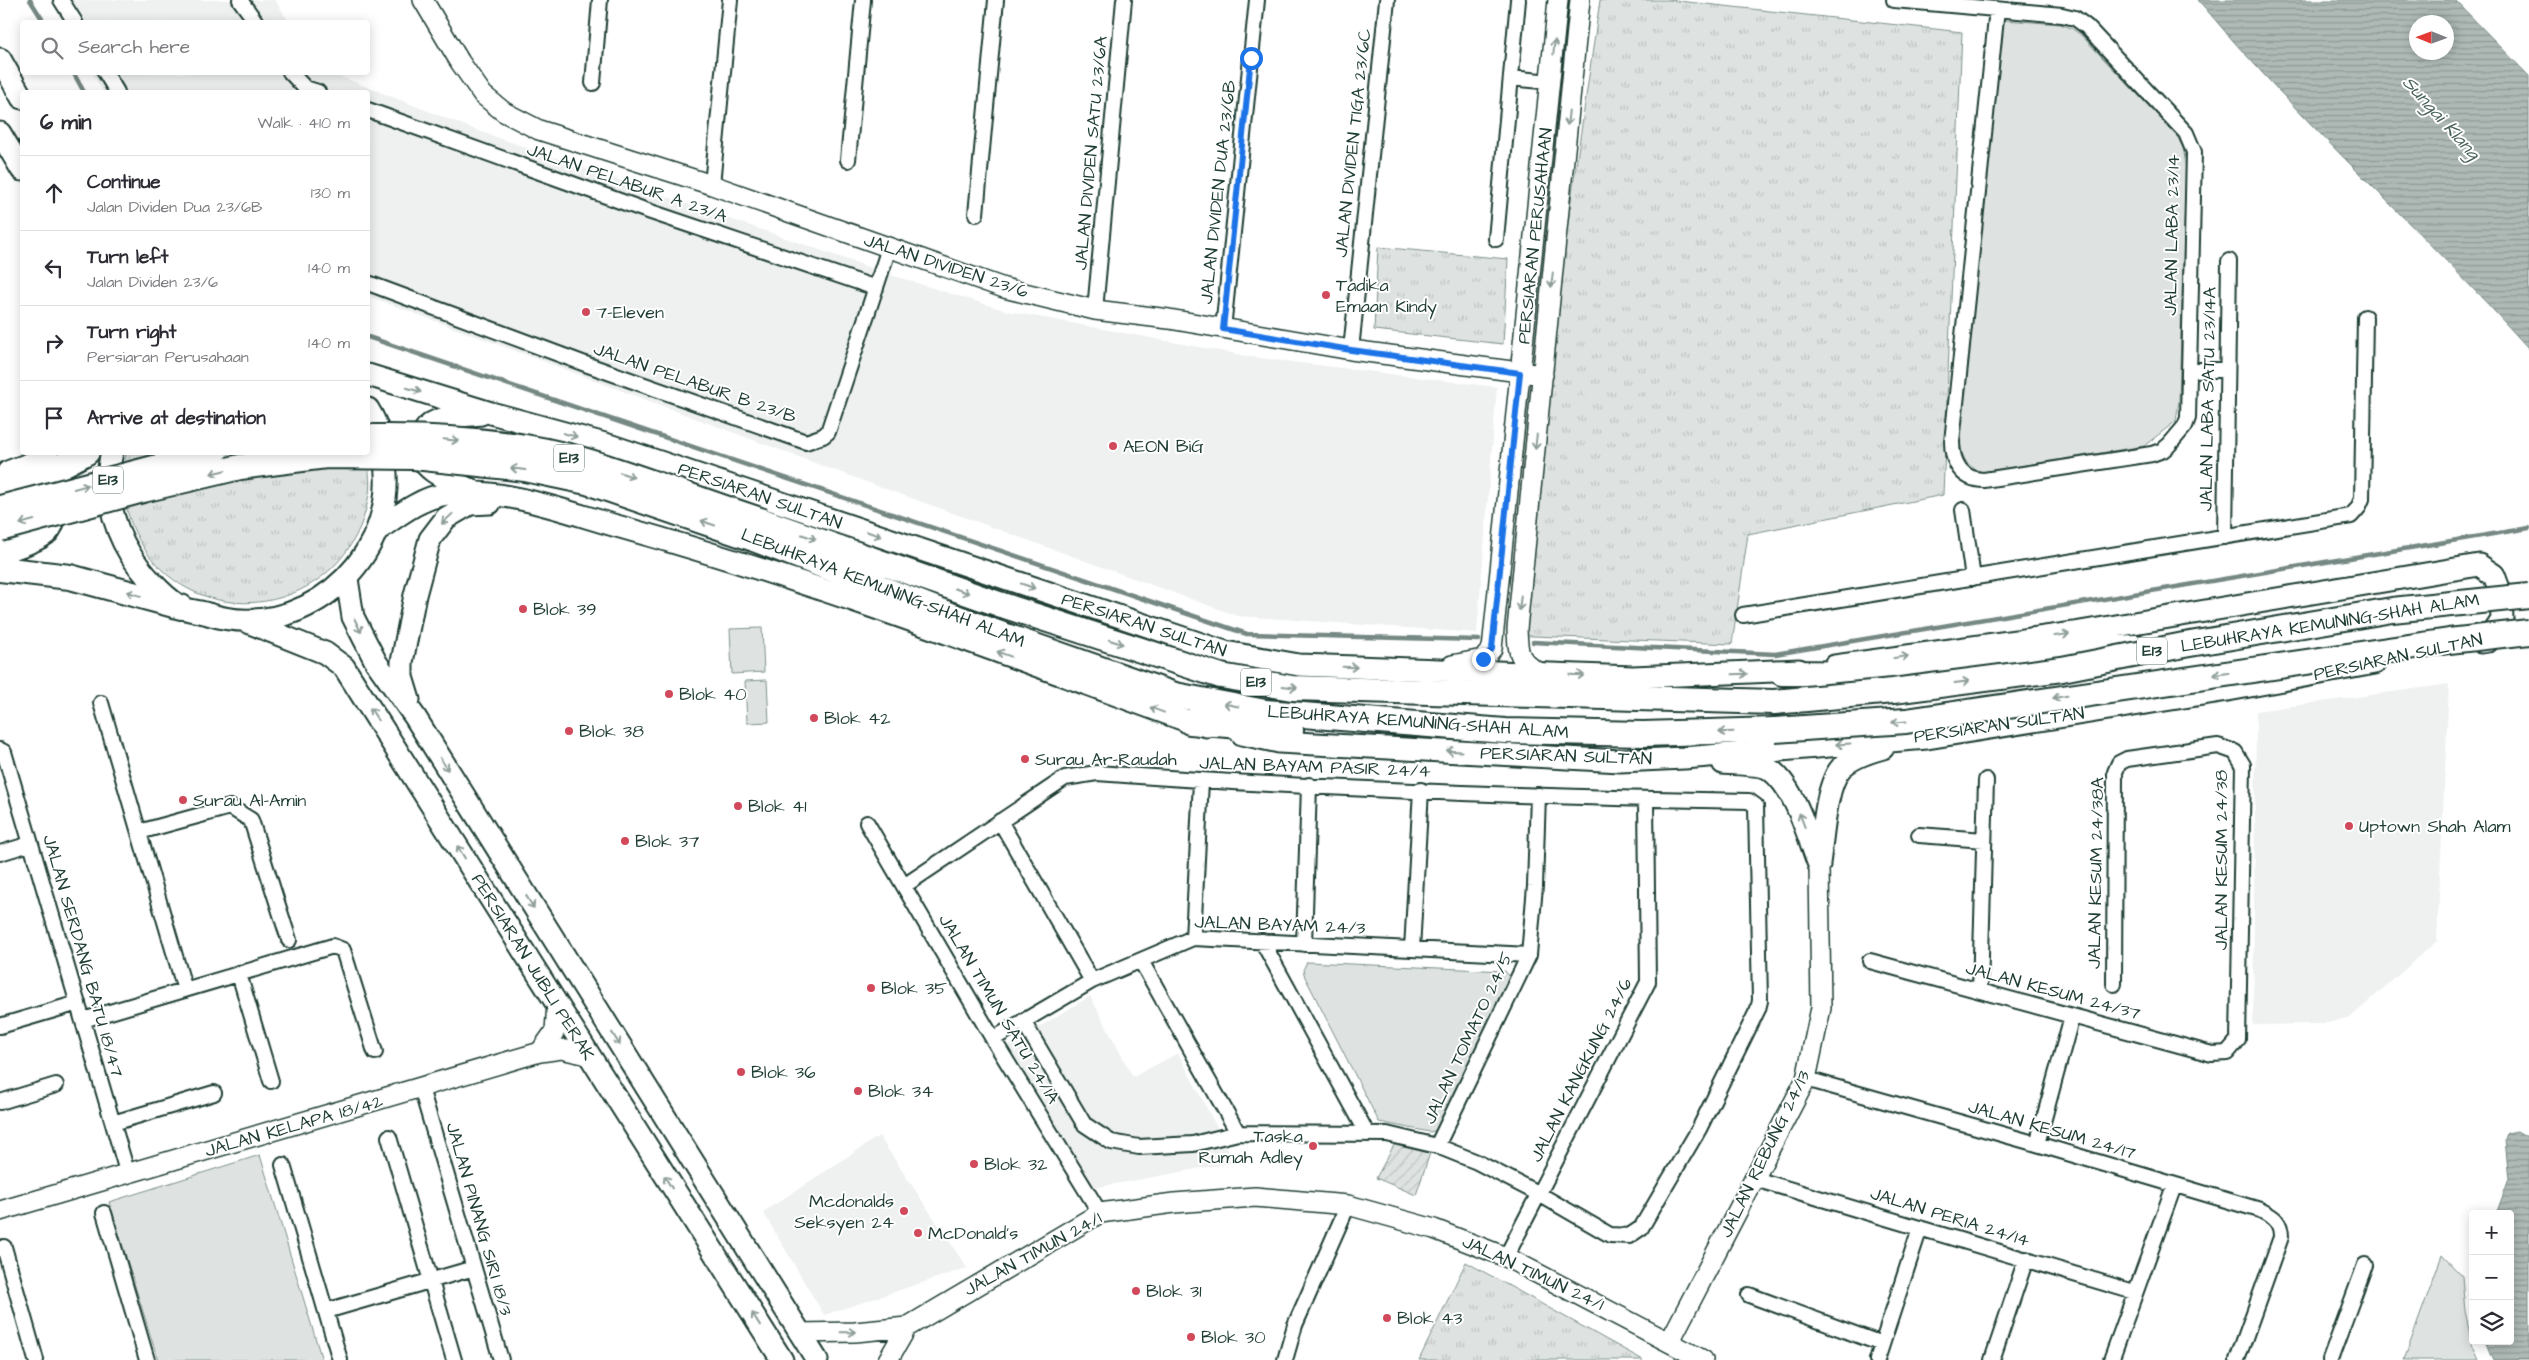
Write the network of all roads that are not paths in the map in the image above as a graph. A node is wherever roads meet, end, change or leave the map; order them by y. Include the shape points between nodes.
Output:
1 (61, 0) edge
2 (240, 0) edge
3 (423, 0) edge
4 (600, 0) edge
5 (730, 0) edge
6 (863, 0) edge
7 (996, 0) edge
8 (1124, 0) edge
9 (1257, 0) edge
10 (1387, 0) edge
11 (1518, 0) edge
12 (1558, 0) edge
13 (1580, 0) edge
14 (1894, 0) edge
15 (1993, 6) edge
16 (74, 20) edge
17 (255, 20) edge
18 (0, 59) edge
19 (107, 75) edge
20 (293, 75) edge
21 (1511, 78) junction
22 (1551, 82) junction
23 (593, 83) dead end
24 (116, 90) edge
25 (312, 90) edge
26 (20, 94) edge
27 (370, 111) edge
28 (0, 133) edge
29 (848, 160) dead end
30 (20, 167) edge
31 (712, 185) junction
32 (976, 214) dead end
33 (1496, 240) dead end
34 (889, 248) junction
35 (2229, 261) dead end
36 (370, 284) edge
37 (876, 288) junction
38 (1095, 310) junction
39 (2365, 317) dead end
40 (1223, 329) junction
41 (1351, 350) junction
42 (2189, 370) junction
43 (2227, 370) junction
44 (1520, 373) junction
45 (1543, 375) junction
46 (370, 376) edge
47 (370, 413) edge
48 (491, 413) junction
49 (370, 437) edge
50 (41, 455) edge
51 (81, 455) edge
52 (111, 455) edge
53 (203, 455) edge
54 (0, 476) edge
55 (0, 488) edge
56 (479, 493) junction
57 (525, 501) junction
58 (0, 508) edge
59 (1963, 510) dead end
60 (0, 529) edge
61 (379, 529) junction
62 (758, 530) junction
63 (2225, 537) junction
64 (0, 552) edge
65 (0, 569) edge
66 (1973, 578) junction
67 (347, 579) junction
68 (2529, 596) edge
69 (180, 607) junction
70 (1743, 614) dead end
71 (246, 620) junction
72 (2529, 632) edge
73 (2184, 645) junction
74 (1406, 669) junction
75 (1782, 673) junction
76 (1540, 674) junction
77 (1774, 702) joint
78 (101, 703) dead end
79 (415, 717) junction
80 (1190, 722) junction
81 (1775, 730) joint
82 (1505, 731) junction
83 (1927, 738) junction
84 (0, 750) edge
85 (1684, 758) junction
86 (2119, 763) joint
87 (1986, 780) dead end
88 (1201, 781) junction
89 (1309, 785) junction
90 (1421, 790) junction
91 (1538, 795) junction
92 (1646, 799) junction
93 (1000, 821) junction
94 (867, 822) dead end
95 (139, 832) junction
96 (1919, 835) dead end
97 (1984, 840) junction
98 (30, 844) junction
99 (0, 853) edge
100 (1819, 865) junction
101 (904, 886) junction
102 (1193, 938) junction
103 (289, 940) dead end
104 (1262, 941) junction
105 (1304, 944) junction
106 (1412, 949) junction
107 (1529, 955) junction
108 (1141, 961) junction
109 (1870, 961) dead end
110 (239, 974) junction
111 (1092, 981) junction
112 (2114, 984) dead end
113 (186, 990) junction
114 (1980, 991) junction
115 (78, 1003) junction
116 (557, 1003) junction
117 (2072, 1016) junction
118 (82, 1020) junction
119 (1024, 1021) junction
120 (0, 1026) edge
121 (993, 1039) junction
122 (375, 1052) dead end
123 (540, 1052) junction
124 (2227, 1053) joint
125 (588, 1055) junction
126 (1806, 1079) junction
127 (271, 1081) dead end
128 (56, 1085) dead end
129 (421, 1088) junction
130 (214, 1094) dead end
131 (0, 1102) edge
132 (113, 1123) junction
133 (1238, 1133) junction
134 (1367, 1133) junction
135 (389, 1136) dead end
136 (2037, 1144) junction
137 (1437, 1146) junction
138 (283, 1165) dead end
139 (128, 1175) junction
140 (1754, 1179) junction
141 (2174, 1186) junction
142 (1539, 1194) junction
143 (1348, 1204) junction
144 (0, 1211) edge
145 (104, 1213) dead end
146 (1100, 1213) junction
147 (1920, 1228) junction
148 (4, 1247) dead end
149 (1506, 1257) junction
150 (2026, 1260) junction
151 (2365, 1265) dead end
152 (474, 1268) junction
153 (431, 1280) junction
154 (2134, 1292) junction
155 (1749, 1295) dead end
156 (326, 1311) junction
157 (907, 1327) junction
158 (799, 1333) junction
159 (1670, 1341) junction
160 (1882, 1344) junction
161 (36, 1360) edge
162 (147, 1360) edge
163 (340, 1360) edge
164 (454, 1360) edge
165 (501, 1360) edge
166 (782, 1360) edge
167 (817, 1360) edge
168 (888, 1360) edge
169 (1285, 1360) edge
170 (1703, 1360) edge
171 (1877, 1360) edge
172 (1992, 1360) edge
173 (2111, 1360) edge
174 (2237, 1360) edge
175 (2330, 1360) edge

1 - 16 street
2 - 17 street
3 - 31 street, JALAN DIVIDEN 23/6 via 483,94 504,112 539,130
4 - 23 street
5 - 31 street
6 - 29 street
7 - 32 street
8 - 38 street, JALAN DIVIDEN SATU 23/6A
9 - 40 street, JALAN DIVIDEN DUA 23/6B
10 - 41 street, JALAN DIVIDEN TIGA 23/6C
11 - 21 street
22 -> 12 street, PERSIARAN PERUSAHAAN
13 -> 45 street, PERSIARAN PERUSAHAAN
14 - 15 street
15 - 42 street, JALAN LABA 23/14 via 2062,15 2088,26 2191,142 2194,152
15 - 42 street, JALAN LABA 23/14 via 1952,442 1956,464 1973,480 1984,480 2163,450 2185,426 2188,418
18 - 26 main road
19 - 24 street
20 - 25 street
21 - 22 street
21 - 33 street
22 - 44 street, PERSIARAN PERUSAHAAN
27 - 37 street, JALAN PELABUR A 23/A via 642,209
28 - 30 main road
31 - 34 street, JALAN DIVIDEN 23/6
34 - 37 street, JALAN PELABUR B 23/B
34 - 38 street, JALAN DIVIDEN 23/6 via 1004,288
35 - 43 street, JALAN LABA SATU 23/14A
36 - 37 street, JALAN PELABUR B 23/B via 806,442 828,432
38 - 40 street, JALAN DIVIDEN 23/6
39 - 63 street via 2362,499 2358,508 2351,516
40 - 41 street, JALAN DIVIDEN 23/6
41 - 44 street, JALAN DIVIDEN 23/6
42 - 43 street
43 - 63 street, JALAN LABA SATU 23/14A
44 - 45 street, JALAN DIVIDEN 23/6
44 - 74 street, PERSIARAN PERUSAHAAN via 1492,649 1483,659 1468,663
45 -> 76 street, PERSIARAN PERUSAHAAN via 1517,629 1518,654 1524,664
46 -> 48 main road, PERSIARAN SULTAN
47 - 61 main road via 385,454 387,492
48 - 56 main road via 450,417 432,423 421,434 418,448 426,466 446,479
48 -> 74 main road, PERSIARAN SULTAN via 612,446 1225,652 1299,665
49 -> 62 highway, LEBUHRAYA KEMUNING–SHAH ALAM / E13, bridge via 412,436 528,448 589,462
50 - 54 highway via 32,464
51 - 55 highway via 44,474
52 - 69 main road via 109,500 120,537 140,570
58 -> 53 highway, E13, bridge
55 - 64 highway via 37,488 47,495 54,510 53,520 45,534
56 - 57 main road, PERSIARAN SULTAN
56 - 61 main road, PERSIARAN SULTAN via 446,494 427,500
57 -> 79 main road via 470,504 446,518 430,540 415,595 401,669
80 -> 57 main road, PERSIARAN SULTAN via 865,603 692,547
59 - 66 street
62 -> 60 highway, LEBUHRAYA KEMUNING–SHAH ALAM / E13, bridge via 587,482 525,469 404,457 326,456 240,467
61 - 67 main road via 365,556
62 -> 77 highway, LEBUHRAYA KEMUNING–SHAH ALAM / E13 via 1220,676 1292,688
82 -> 62 highway, LEBUHRAYA KEMUNING–SHAH ALAM / E13 via 1265,712 1175,695 992,631
63 - 66 street
69 -> 65 highway via 70,576
66 - 70 street
67 - 71 main road via 317,602 282,616
67 -> 79 main road, PERSIARAN JUBLI PERAK via 353,617 376,662
68 - 73 highway, LEBUHRAYA KEMUNING-SHAH ALAM / E13, bridge via 2392,610
69 - 71 main road
116 -> 71 main road, PERSIARAN JUBLI PERAK via 344,667 326,653
72 -> 81 highway, LEBUHRAYA KEMUNING-SHAH ALAM / E13, bridge via 1906,721
73 - 75 highway, bridge via 2091,649 1894,674
77 -> 73 highway, LEBUHRAYA KEMUNING-SHAH ALAM / E13, bridge via 1893,691 2062,669
74 - 76 main road, PERSIARAN SULTAN
76 -> 75 main road, PERSIARAN SULTAN via 1633,677
75 -> 83 main road, PERSIARAN SULTAN via 2074,633 2451,568 2479,565 2494,575 2501,594 2502,620 2488,641 2228,690
78 - 95 street
79 -> 158 main road, PERSIARAN JUBLI PERAK
80 - 82 highway via 1356,733
85 -> 80 main road, PERSIARAN SULTAN via 1620,761 1279,742
81 -> 82 highway, LEBUHRAYA KEMUNING–SHAH ALAM / E13 via 1643,734
83 -> 85 main road, PERSIARAN SULTAN
83 - 100 main road via 1864,753 1841,769 1831,789
84 - 98 street, JALAN SERDANG BATU 18/47 via 4,752
100 -> 85 main road via 1785,785 1768,768
86 - 112 street, JALAN KESUM 24/38A via 2115,772
86 - 124 street, JALAN KESUM 24/38 via 2127,759 2218,746 2235,752 2243,765 2238,1040
87 - 97 street
88 - 89 street, JALAN BAYAM PASIR 24/4
88 - 93 street, JALAN BAYAM PASIR 24/4 via 1080,774 1065,778
88 - 102 street
89 - 90 street, JALAN BAYAM PASIR 24/4
89 - 105 street
90 - 91 street, JALAN BAYAM PASIR 24/4
90 - 106 street
91 - 92 street, JALAN BAYAM PASIR 24/4
91 - 107 street, JALAN TOMATO 24/5
92 - 142 street, JALAN KANGKUNG 24/6 via 1648,982
92 - 142 street, JALAN BAYAM PASIR 24/4 via 1749,801 1756,806 1760,1001 1699,1129 1641,1228 1629,1236 1610,1235
93 - 101 street, JALAN BAYAM PASIR 24/4
93 - 111 street
94 - 101 street, JALAN TIMUN SATU 24/1A
95 - 103 street via 230,807 250,820
95 - 113 street
96 - 97 street
97 - 114 street
98 - 99 street
98 - 115 street, JALAN SERDANG BATU 18/47
100 - 126 street, JALAN REBUNG 24/13 via 1820,1008
101 - 121 street, JALAN TIMUN SATU 24/1A
102 - 104 street, JALAN BAYAM 24/3
102 - 108 street, JALAN BAYAM 24/3
104 - 105 street, JALAN BAYAM 24/3
104 - 134 street
105 - 106 street, JALAN BAYAM 24/3
106 - 107 street, JALAN BAYAM 24/3
107 - 137 street, JALAN TOMATO 24/5
108 - 111 street, JALAN BAYAM 24/3
108 - 133 street
109 - 114 street, JALAN KESUM 24/37
110 - 113 street
110 - 122 street via 333,946 343,950
110 - 127 street
111 - 119 street, JALAN BAYAM 24/3
113 - 118 street
114 - 117 street, JALAN KESUM 24/37
115 - 118 street, JALAN SERDANG BATU 18/47
115 - 120 street
116 - 123 street via 555,1031
116 - 125 main road, PERSIARAN JUBLI PERAK
117 - 124 street, JALAN KESUM 24/37 via 2212,1054
117 - 136 street
118 - 132 street, JALAN SERDANG BATU 18/47
119 - 121 street, JALAN BAYAM 24/3
119 - 133 street via 1084,1124 1111,1142 1139,1148 1193,1144
121 - 146 street, JALAN TIMUN SATU 24/1A
123 - 125 street, JALAN KELAPA 18/42 via 561,1049
123 - 129 street, JALAN KELAPA 18/42
166 -> 125 main road, PERSIARAN JUBLI PERAK
126 - 136 street, JALAN KESUM 24/17
126 - 140 street, JALAN REBUNG 24/13
128 - 131 street
129 - 139 street, JALAN KELAPA 18/42
129 - 152 street, JALAN PINANG SIRI 18/3
130 - 132 street
132 - 139 street, JALAN SERDANG BATU 18/47
133 - 134 street
134 - 137 street via 1388,1134
135 - 153 street
136 - 141 street, JALAN KESUM 24/17
137 - 142 street via 1477,1162
138 - 156 street
139 - 144 street, JALAN KELAPA 18/42
140 - 147 street, JALAN PERIA 24/14
140 - 159 street, JALAN REBUNG 24/13
141 - 154 street
141 - 174 street, JALAN KESUM 24/17 via 2260,1210 2276,1218 2281,1227 2281,1238
142 - 149 street, JALAN KANGKUNG 24/6
143 - 146 street, JALAN TIMUN 24/1 via 1255,1197
143 - 149 street, JALAN TIMUN 24/1 via 1434,1229
143 - 169 street via 1295,1325
145 - 162 street
146 - 157 street, JALAN TIMUN 24/1
147 - 150 street, JALAN PERIA 24/14
147 - 160 street
148 - 161 street
149 - 159 street, JALAN TIMUN 24/1
150 - 154 street, JALAN PERIA 24/14
150 - 172 street
151 - 175 street
152 - 153 street
152 - 165 street, JALAN PINANG SIRI 18/3
153 - 156 street
153 - 164 street
154 - 173 street
155 - 160 street
156 - 163 street
158 -> 157 street
157 - 168 street
158 - 167 main road, PERSIARAN JUBLI PERAK
159 - 170 street, JALAN TIMUN 24/1
160 - 171 street

